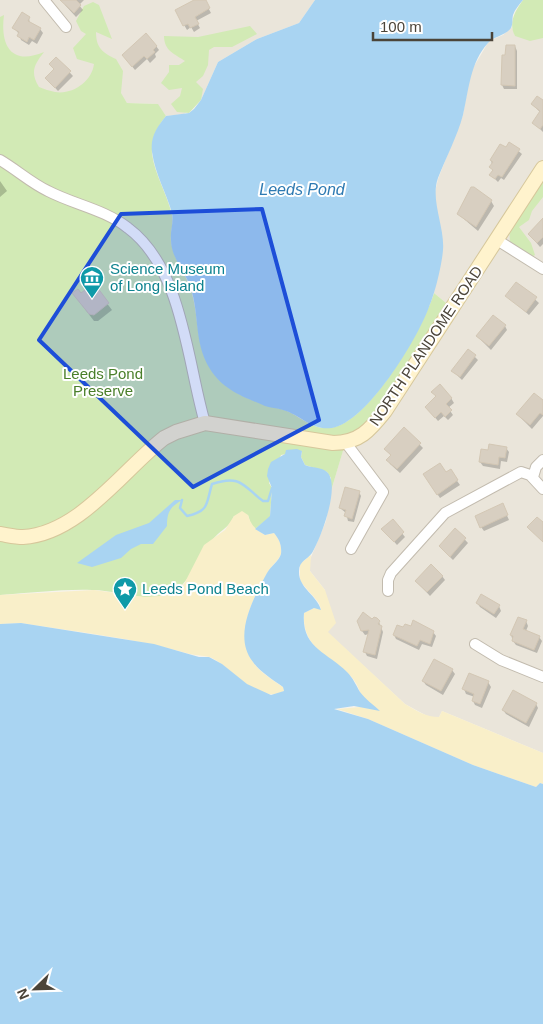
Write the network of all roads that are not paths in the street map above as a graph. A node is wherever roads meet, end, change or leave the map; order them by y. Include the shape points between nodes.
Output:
1 (44, 0) edge
2 (66, 27) dead end
3 (0, 160) edge
4 (543, 168) edge
5 (497, 240) junction
6 (542, 266) edge
7 (205, 423) junction
8 (346, 443) junction
9 (543, 460) edge
10 (533, 478) junction
11 (543, 489) edge
12 (0, 534) edge
13 (351, 549) dead end
14 (388, 591) dead end
15 (475, 644) dead end
16 (543, 677) edge

1 - 2 street
3 - 7 street via 49,192 112,217 144,243 157,262 174,300
4 - 5 main road, NORTH PLANDOME ROAD
5 - 6 street
5 - 8 main road, NORTH PLANDOME ROAD via 371,429
7 - 8 main road
7 - 12 main road via 164,438 78,516 40,534 23,537
8 - 13 street via 383,492
9 - 10 street via 536,467
10 - 11 street
10 - 14 street via 525,472 515,474 445,513 391,573
15 - 16 street via 501,660

